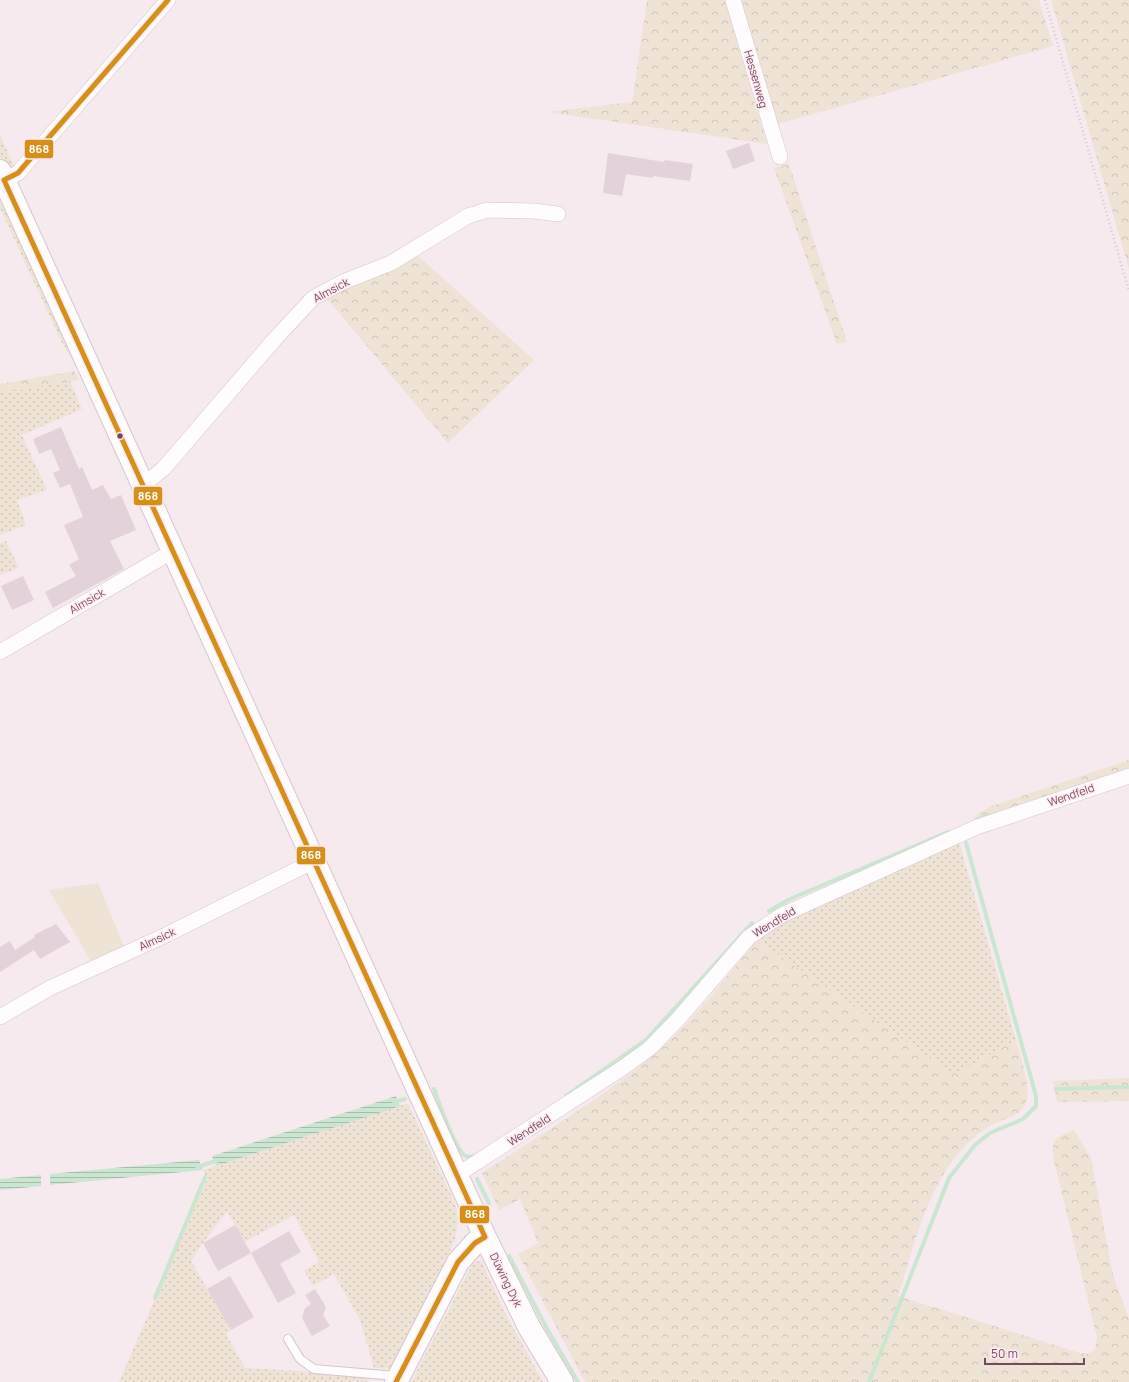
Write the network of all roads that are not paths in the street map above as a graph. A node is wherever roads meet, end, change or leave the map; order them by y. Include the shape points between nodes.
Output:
1 (168, 0) edge
2 (734, 0) edge
3 (780, 157) dead end
4 (2, 176) edge
5 (558, 214) dead end
6 (141, 481) junction
7 (173, 551) junction
8 (0, 652) edge
9 (1129, 776) edge
10 (314, 861) junction
11 (0, 1017) edge
12 (457, 1175) junction
13 (485, 1237) junction
14 (288, 1339) dead end
15 (398, 1379) edge
16 (562, 1382) edge

1 - 4 street via 18,173
2 - 3 street, Hessenweg
4 - 6 street, Düwing Dyk
5 - 6 street, Almsick via 487,210 468,216 390,263 343,282 313,298 164,468 152,478
6 - 7 street, Düwing Dyk
7 - 8 street, Almsick
7 - 10 street, Düwing Dyk
9 - 12 street, Wendfeld via 977,827 782,915 749,937 650,1048
10 - 11 street, Almsick via 166,935 50,988
10 - 12 street, Düwing Dyk
12 - 13 street, Düwing Dyk
13 - 15 street via 475,1243 458,1262
13 - 16 street, Düwing Dyk via 529,1327
14 - 15 lane via 300,1359 314,1369

